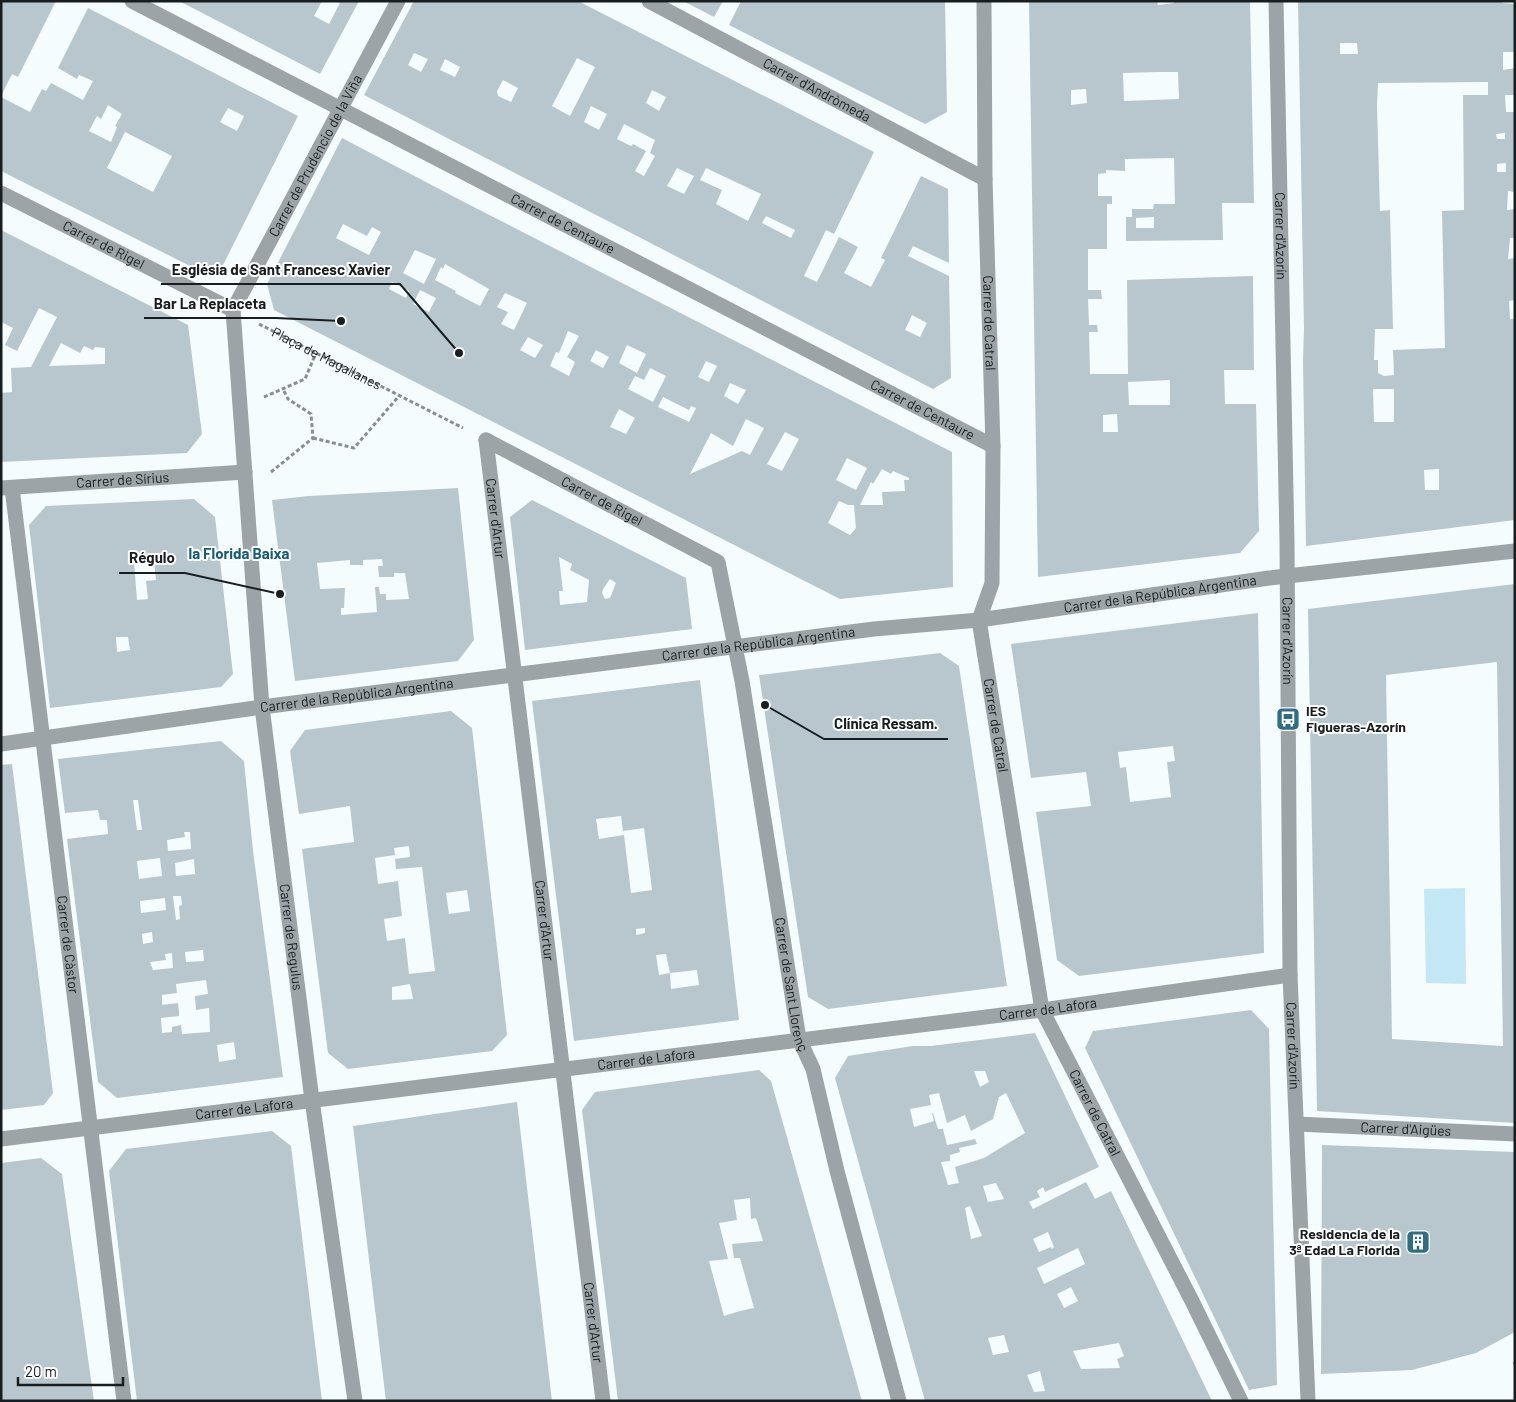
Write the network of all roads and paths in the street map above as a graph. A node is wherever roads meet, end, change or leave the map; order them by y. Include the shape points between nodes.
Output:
1 (132, 1) edge
2 (398, 1) edge
3 (649, 1) edge
4 (984, 1) edge
5 (1276, 1) edge
6 (342, 108) junction
7 (985, 179) junction
8 (1, 193) edge
9 (233, 310) junction
10 (316, 353) junction
11 (283, 389) junction
12 (399, 396) junction
13 (240, 407) junction
14 (313, 438) junction
15 (486, 440) junction
16 (993, 446) junction
17 (245, 472) junction
18 (7, 488) edge
19 (247, 492) junction
20 (1515, 551) edge
21 (718, 562) joint
22 (1286, 577) junction
23 (979, 620) junction
24 (735, 647) junction
25 (515, 676) junction
26 (262, 707) junction
27 (43, 739) junction
28 (1, 744) edge
29 (1290, 975) junction
30 (1042, 1010) junction
31 (799, 1039) junction
32 (562, 1070) junction
33 (312, 1100) junction
34 (1297, 1124) junction
35 (90, 1129) junction
36 (1515, 1134) edge
37 (1, 1140) edge
38 (124, 1401) edge
39 (355, 1401) edge
40 (603, 1401) edge
41 (899, 1401) edge
42 (1241, 1401) edge
43 (1308, 1401) edge

1 - 6 street, Carrer de Centaure
2 - 6 street, Carrer de Prudencio de la Viña
3 - 7 street, Carrer d'Andròmeda
4 - 7 street, Carrer de Catral
5 - 22 street, Carrer d'Azorín
6 - 9 street, Carrer de Prudencio de la Viña
6 - 16 street, Carrer de Centaure
7 - 16 street, Carrer de Catral
8 - 9 street, Carrer de Rigel
9 - 10 path, Plaça de Magallanes
9 - 13 street
10 - 11 path via 305,379
10 - 12 path, Plaça de Magallanes
11 - 13 path
11 - 14 path via 288,399 311,414
12 - 14 path via 354,448
12 - 15 path, Plaça de Magallanes
13 - 17 street
14 - 19 path
15 - 21 street, Carrer de Rigel
15 - 25 street, Carrer d'Artur
16 - 23 street, Carrer de Catral via 992,583
17 - 18 street, Carrer de Sírius
17 - 19 street, Carrer de Regulus
18 - 27 street, Carrer de Càstor
19 - 26 street, Carrer de Regulus
20 - 22 street, Carrer de la República Argentina
21 - 24 street, Carrer de Sant Llorenç
22 - 23 street, Carrer de la República Argentina
22 - 29 street, Carrer d'Azorín
23 - 24 street, Carrer de la República Argentina via 874,629
23 - 30 street, Carrer de Catral
24 - 25 street, Carrer de la República Argentina
24 - 31 street, Carrer de Sant Llorenç
25 - 26 street, Carrer de la República Argentina
25 - 32 street, Carrer d'Artur
26 - 27 street, Carrer de la República Argentina
26 - 33 street, Carrer de Regulus
27 - 28 street, Carrer de la República Argentina
27 - 35 street, Carrer de Càstor
29 - 30 street, Carrer de Lafora
29 - 34 street, Carrer d'Azorín
30 - 31 street, Carrer de Lafora
30 - 42 street, Carrer de Catral
31 - 32 street, Carrer de Lafora
31 - 41 street, Carrer de Sant Llorenç via 813,1069
32 - 33 street, Carrer de Lafora
32 - 40 street, Carrer d'Artur
33 - 35 street, Carrer de Lafora
33 - 39 street, Carrer de Regulus
34 - 36 street, Carrer d'Aigües
34 - 43 street, Carrer d'Azorín
35 - 37 street, Carrer de Lafora
35 - 38 street, Carrer de Càstor

